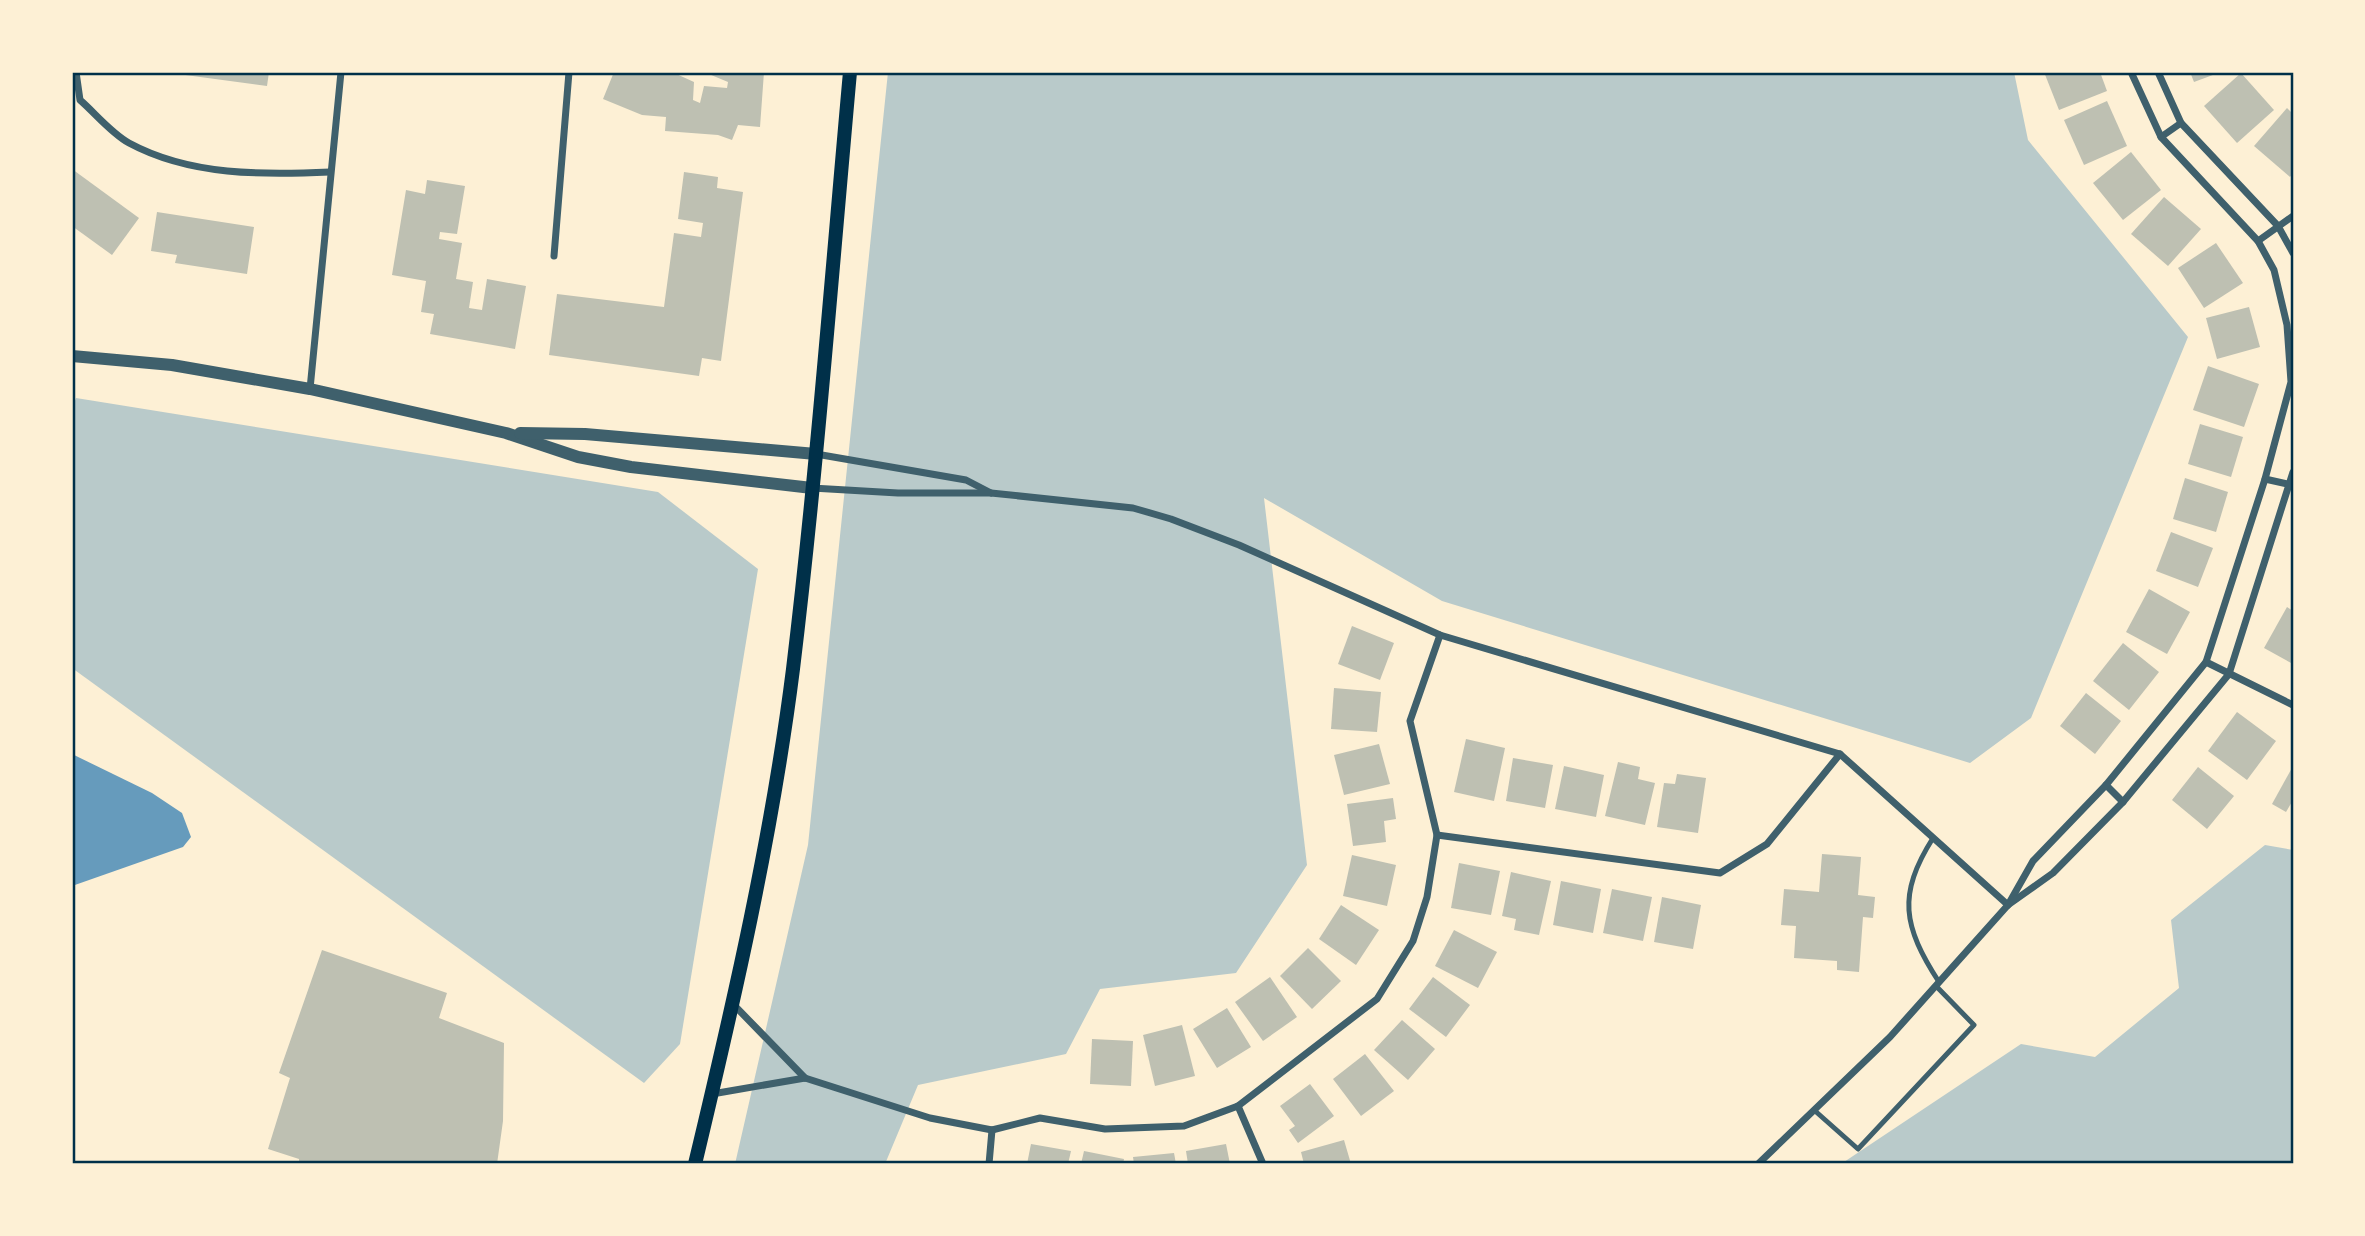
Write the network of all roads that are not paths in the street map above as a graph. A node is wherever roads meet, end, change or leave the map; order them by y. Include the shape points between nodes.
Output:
1 (76, 72) edge
2 (341, 72) edge
3 (569, 72) edge
4 (850, 72) edge
5 (2132, 72) edge
6 (2158, 72) edge
7 (2181, 123) junction
8 (2161, 137) junction
9 (330, 172) junction
10 (2293, 216) edge
11 (2278, 226) junction
12 (2258, 241) junction
13 (2293, 253) edge
14 (554, 256) dead end
15 (72, 356) edge
16 (2292, 382) edge
17 (310, 389) junction
18 (506, 433) junction
19 (816, 454) junction
20 (2293, 472) edge
21 (2265, 479) junction
22 (2292, 485) edge
23 (812, 488) junction
24 (991, 493) junction
25 (1440, 635) junction
26 (2206, 662) junction
27 (2228, 674) junction
28 (2293, 705) edge
29 (1840, 754) junction
30 (2106, 785) junction
31 (2123, 802) junction
32 (1437, 835) junction
33 (1933, 838) junction
34 (2008, 905) junction
35 (1938, 984) junction
36 (732, 1003) junction
37 (805, 1078) junction
38 (712, 1094) junction
39 (1238, 1106) junction
40 (1814, 1110) junction
41 (992, 1130) junction
42 (695, 1164) edge
43 (989, 1164) edge
44 (1263, 1164) edge
45 (1758, 1164) edge

1 - 9 street via 80,100 127,142 167,159 248,175
2 - 9 street
3 - 14 street
4 - 19 main road
5 - 8 street
6 - 7 street
7 - 8 street
7 - 11 street
8 - 12 street
9 - 17 street
10 - 11 street
11 - 12 street
11 - 13 street
12 - 16 street via 2274,270 2287,325
15 - 17 street via 172,365
16 - 21 street
17 - 18 street
18 - 19 street via 585,434
18 - 23 street via 578,457 631,467
19 - 23 main road
19 - 24 street via 966,480
20 - 22 street
21 - 22 street
21 - 26 street
22 - 27 street
23 - 24 street via 898,494
23 - 36 main road via 792,671 759,879
24 - 25 street via 1133,508 1171,519
25 - 29 street
25 - 32 street via 1410,721
26 - 27 street
26 - 30 street
27 - 28 street
27 - 31 street
29 - 32 street via 1767,844 1720,873
29 - 33 street
30 - 31 street
30 - 34 street via 2033,861
31 - 34 street via 2053,873
32 - 39 street via 1427,897 1413,941 1377,999
33 - 34 street
33 - 35 lane via 1915,866 1908,888 1912,933
34 - 35 street
35 - 40 street
35 - 40 lane via 1974,1025 1858,1149
36 - 37 street
36 - 38 main road
37 - 38 street
37 - 41 street via 930,1118
38 - 42 main road
39 - 41 street via 1184,1126 1105,1129 1041,1118
39 - 44 street
40 - 45 street
41 - 43 street

